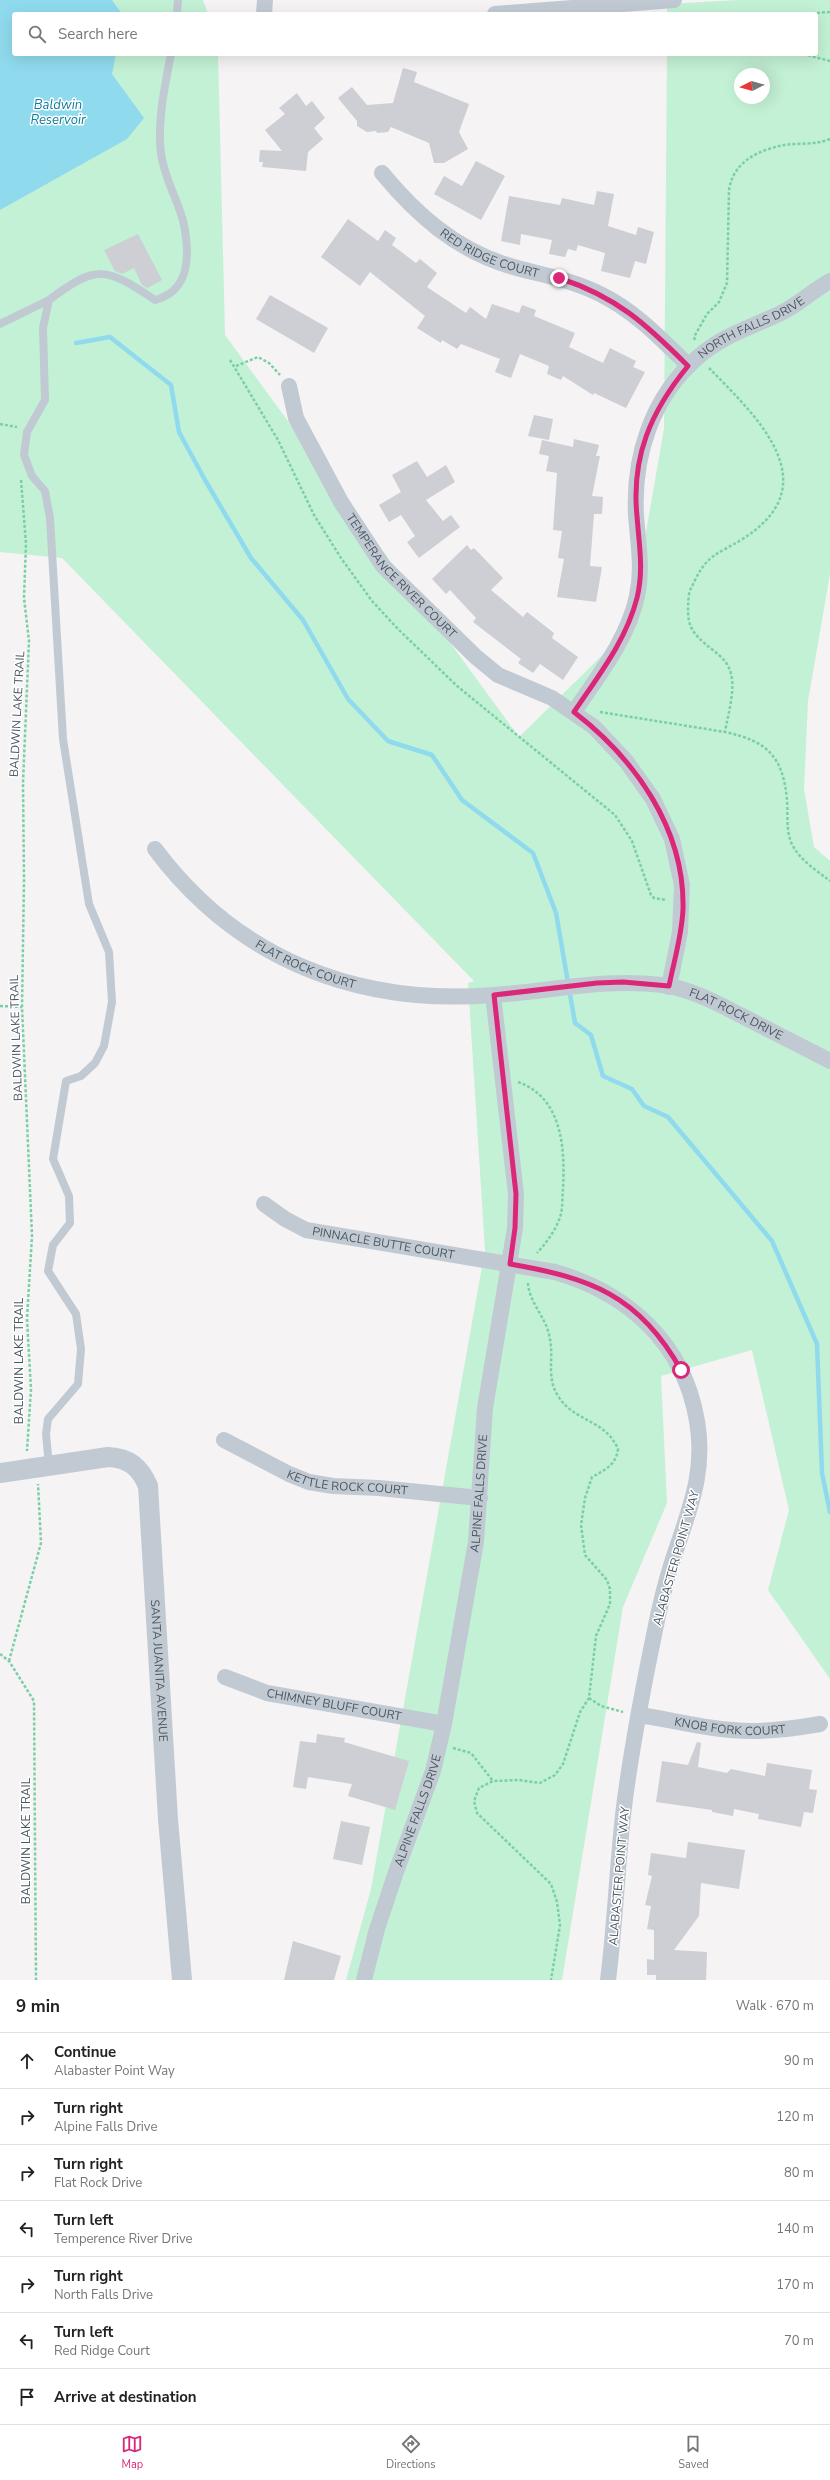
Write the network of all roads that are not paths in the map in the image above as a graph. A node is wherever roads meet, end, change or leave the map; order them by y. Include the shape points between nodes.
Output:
1 (178, 0) edge
2 (265, 0) edge
3 (674, 0) edge
4 (177, 12) edge
5 (264, 12) edge
6 (521, 12) edge
7 (171, 56) edge
8 (382, 173) dead end
9 (830, 281) edge
10 (49, 300) junction
11 (0, 324) edge
12 (693, 361) junction
13 (289, 386) road end
14 (574, 712) junction
15 (155, 849) dead end
16 (669, 986) junction
17 (494, 995) junction
18 (830, 1061) edge
19 (264, 1204) dead end
20 (510, 1264) junction
21 (224, 1440) dead end
22 (43, 1468) junction
23 (0, 1473) edge
24 (480, 1498) junction
25 (225, 1677) dead end
26 (640, 1715) junction
27 (444, 1724) junction
28 (820, 1724) dead end
29 (182, 1980) edge
30 (364, 1980) edge
31 (608, 1980) edge

1 - 4 lane
2 - 5 street
3 - 6 street
7 - 10 lane via 163,93 161,153 168,182 184,225 187,257 184,281 168,297 155,300 123,278 95,273 68,286
8 - 12 street, RED RIDGE COURT via 407,203 456,242 507,265 559,278 602,295
9 - 12 street, NORTH FALLS DRIVE via 796,305 741,329
10 - 11 lane
10 - 22 lane via 43,328 45,400 27,432 24,455 32,476 45,491 50,518 63,739 89,904 109,952 112,1002 104,1046 94,1063 81,1076 66,1081 53,1159 69,1196 70,1223 53,1245 48,1271 76,1314 81,1349 78,1384 48,1419
12 - 14 street, NORTH FALLS DRIVE via 670,388 656,410 646,434 639,462 636,487 641,571 629,623 617,647
13 - 14 street, TEMPERANCE RIVER COURT via 296,418 341,502 383,566 476,657 498,675 552,698
14 - 16 street, TEMPERANCE RIVER COURT via 594,727 626,761 653,799 672,839 681,879 682,901 680,932
15 - 17 street, FLAT ROCK COURT via 186,886 212,911 272,953 310,971 380,992 415,996
16 - 17 street, FLAT ROCK DRIVE via 623,982
16 - 18 street, FLAT ROCK DRIVE via 721,1005
17 - 20 street, ALPINE FALLS DRIVE via 516,1194
19 - 20 street, PINNACLE BUTTE COURT via 306,1230
20 - 24 street, ALPINE FALLS DRIVE via 485,1408
20 - 26 street, ALABASTER POINT WAY via 577,1278 604,1290 640,1316 658,1335 676,1362 690,1391 700,1441 700,1470 695,1495 660,1604
21 - 24 street, KETTLE ROCK COURT via 288,1474 309,1482
22 - 23 street, SANTA JUANITA AVENUE
22 - 29 street, SANTA JUANITA AVENUE via 108,1457 120,1458 137,1467 148,1486 168,1819
24 - 27 street, ALPINE FALLS DRIVE via 476,1542
25 - 27 street, CHIMNEY BLUFF COURT via 267,1693
26 - 28 street, KNOB FORK COURT via 751,1732
26 - 31 street, ALABASTER POINT WAY via 624,1812
27 - 30 street, ALPINE FALLS DRIVE via 424,1799 379,1922

